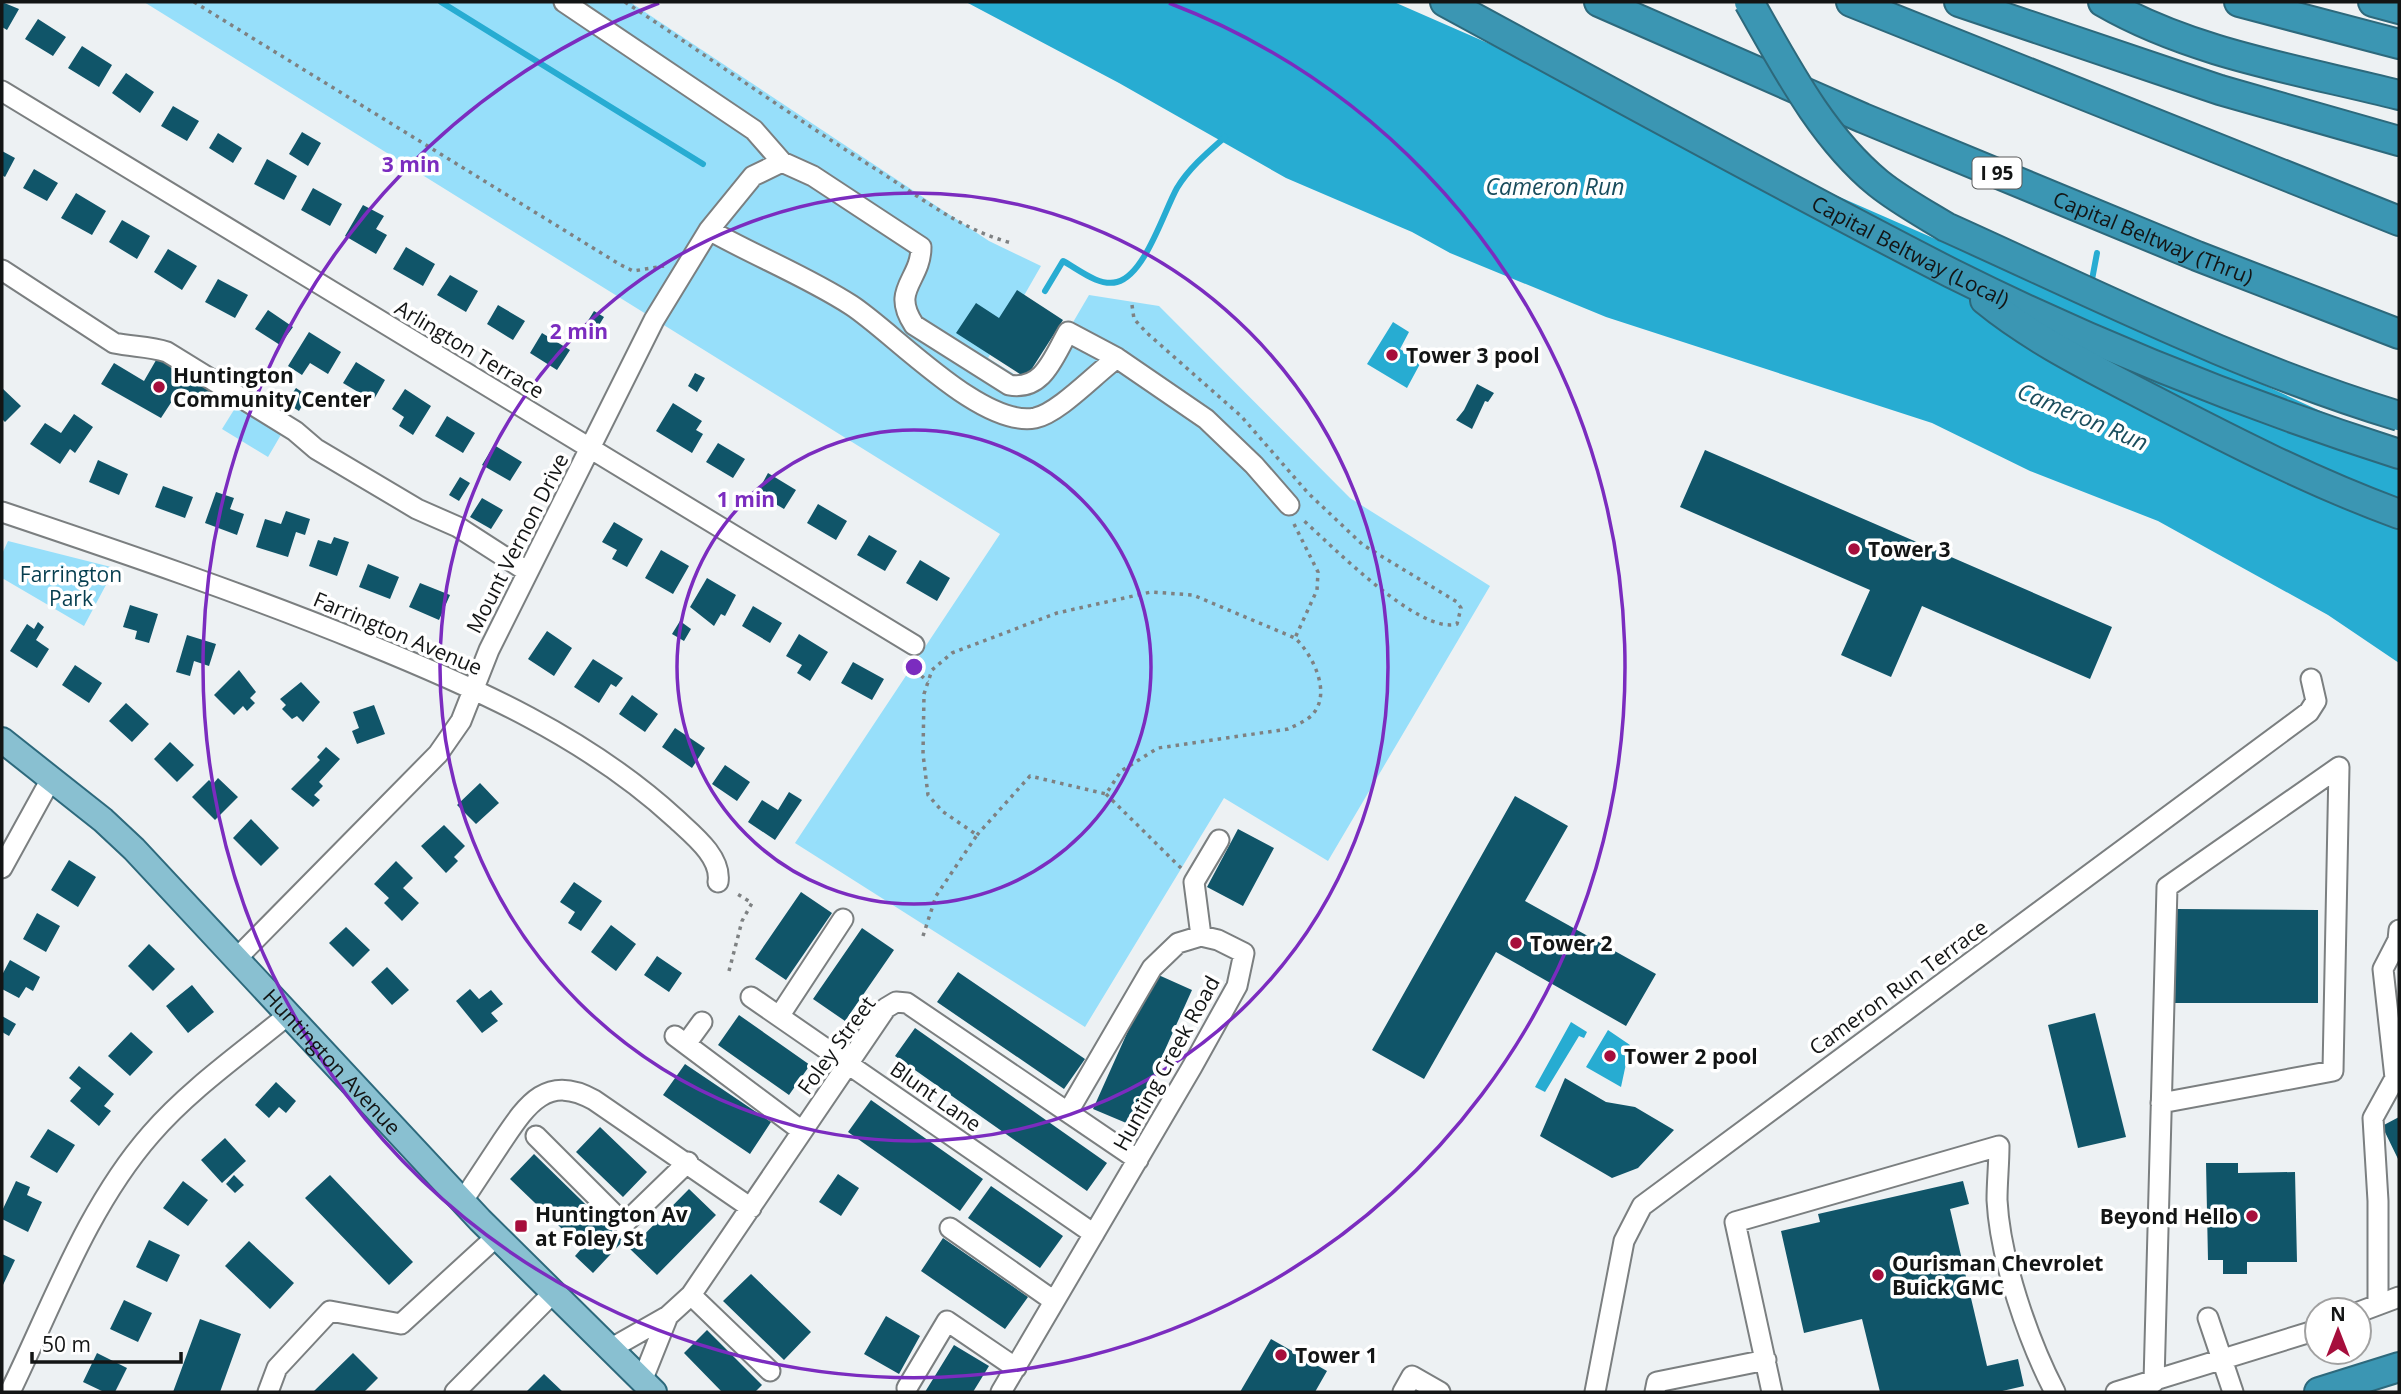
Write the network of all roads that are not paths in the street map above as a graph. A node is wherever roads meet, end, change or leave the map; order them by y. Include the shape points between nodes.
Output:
1 (564, 2) edge
2 (1445, 2) edge
3 (1599, 2) edge
4 (1749, 2) edge
5 (1852, 2) edge
6 (1959, 2) edge
7 (2104, 2) edge
8 (2239, 2) edge
9 (2373, 2) edge
10 (2399, 9) edge
11 (2399, 44) edge
12 (2, 91) edge
13 (2399, 94) edge
14 (2399, 141) edge
15 (782, 162) junction
16 (2399, 221) edge
17 (709, 230) junction
18 (2, 270) edge
19 (1953, 273) junction
20 (2399, 334) edge
21 (1117, 358) junction
22 (2399, 416) edge
23 (590, 449) junction
24 (2399, 454) edge
25 (1289, 505) road end
26 (2, 512) edge
27 (2399, 514) edge
28 (528, 572) junction
29 (909, 652) road end
30 (2311, 679) dead end
31 (473, 690) junction
32 (2, 740) edge
33 (51, 779) junction
34 (1219, 840) dead end
35 (2, 868) edge
36 (718, 882) road end
37 (843, 919) dead end
38 (2399, 930) edge
39 (1202, 936) junction
40 (236, 959) junction
41 (751, 997) dead end
42 (288, 1015) junction
43 (780, 1015) junction
44 (702, 1023) dead end
45 (848, 1062) junction
46 (2161, 1103) junction
47 (1068, 1112) junction
48 (803, 1131) junction
49 (537, 1136) dead end
50 (1138, 1160) junction
51 (688, 1163) junction
52 (462, 1202) junction
53 (751, 1208) junction
54 (950, 1228) dead end
55 (1094, 1234) junction
56 (496, 1237) junction
57 (552, 1294) junction
58 (691, 1295) junction
59 (2399, 1297) edge
60 (1054, 1301) junction
61 (2378, 1304) junction
62 (2373, 1306) edge
63 (668, 1316) junction
64 (2208, 1318) dead end
65 (2303, 1335) edge
66 (610, 1349) junction
67 (1766, 1360) junction
68 (2222, 1361) junction
69 (2399, 1367) edge
70 (1016, 1368) junction
71 (770, 1371) dead end
72 (2154, 1382) junction
73 (648, 1387) edge
74 (907, 1388) dead end
75 (1406, 1388) edge
76 (10, 1392) edge
77 (268, 1392) edge
78 (456, 1392) edge
79 (1001, 1392) edge
80 (1440, 1392) edge
81 (1595, 1392) edge
82 (1655, 1392) edge
83 (1772, 1392) edge
84 (2055, 1392) edge
85 (2116, 1392) edge
86 (2233, 1392) edge
87 (2319, 1392) edge

1 - 15 street via 754,130
2 - 19 highway, Capital Beltway (Local)
3 - 20 highway, Capital Beltway (Thru) / I 95 via 1863,118
4 - 22 highway, bridge via 1831,133 1877,182 1909,205 1946,227 2215,347 2301,384
5 - 16 highway
6 - 14 highway via 2220,90
7 - 13 highway via 2138,21 2216,50
8 - 11 highway
9 - 10 highway
12 - 23 street, Arlington Terrace
15 - 17 street, Mount Vernon Drive via 753,176
15 - 21 street via 834,189 921,247 921,260 903,302 905,312 914,325 1009,385 1034,384 1069,332
17 - 21 street via 852,305 916,360 1007,414 1038,417
17 - 23 street, Mount Vernon Drive via 654,320
18 - 28 street via 114,343 148,345 167,352 295,431 316,449 416,509 458,527
19 - 24 highway, Capital Beltway (Local) via 2167,370
19 - 27 highway via 2010,321 2101,373 2239,444
21 - 25 street via 1206,419
23 - 28 street, Mount Vernon Drive
23 - 29 street, Arlington Terrace
26 - 31 street, Farrington Avenue via 246,594
28 - 31 street, Mount Vernon Drive
30 - 81 street, Cameron Run Terrace via 2316,701 2309,712 1642,1206 1624,1241
31 - 36 street, Farrington Avenue via 519,710 616,770 699,841 712,859
31 - 40 street, Mount Vernon Drive via 461,721 438,754
32 - 33 main road, Huntington Avenue
33 - 35 street
33 - 40 main road, Huntington Avenue via 134,849
34 - 39 street via 1194,882
37 - 43 street
38 - 61 street via 2383,969 2395,1078 2372,1118
39 - 47 street via 1178,943 1152,968
39 - 50 street, Hunting Creek Road via 1244,953 1237,986
40 - 42 main road, Huntington Avenue
41 - 43 street, Blunt Lane
42 - 52 main road, Huntington Avenue
42 - 76 street via 188,1098 127,1164 80,1246
43 - 45 street, Blunt Lane
44 - 48 street via 681,1040
45 - 47 street, Foley Street via 886,1008 896,1002 907,1003
45 - 48 street, Foley Street
45 - 55 street, Blunt Lane
46 - 46 street via 2167,887 2339,767 2333,1071
46 - 72 street
47 - 50 street, Foley Street
48 - 53 street, Foley Street
49 - 51 street via 624,1224
50 - 55 street, Hunting Creek Road
51 - 52 street via 594,1100 564,1090 527,1104
51 - 53 street
52 - 56 main road, Huntington Avenue
53 - 58 street, Foley Street
54 - 60 street
55 - 60 street, Hunting Creek Road
56 - 57 main road, Huntington Avenue
56 - 77 street via 401,1324 330,1311 277,1368
57 - 66 main road, Huntington Avenue
57 - 78 street
58 - 63 street, Foley Street
58 - 71 street
59 - 61 street
60 - 70 street, Hunting Creek Road
61 - 62 street
63 - 66 street, Foley Street
63 - 73 street, Foley Street
64 - 68 street
65 - 68 street
66 - 73 main road, Huntington Avenue
67 - 82 street via 1657,1382
67 - 83 street
67 - 84 street via 1735,1222 2000,1146 1997,1201 2006,1250 2035,1353
68 - 72 street
68 - 86 street
69 - 87 highway
70 - 74 street via 947,1321
70 - 79 street, Hunting Creek Road
72 - 85 street
75 - 80 street

